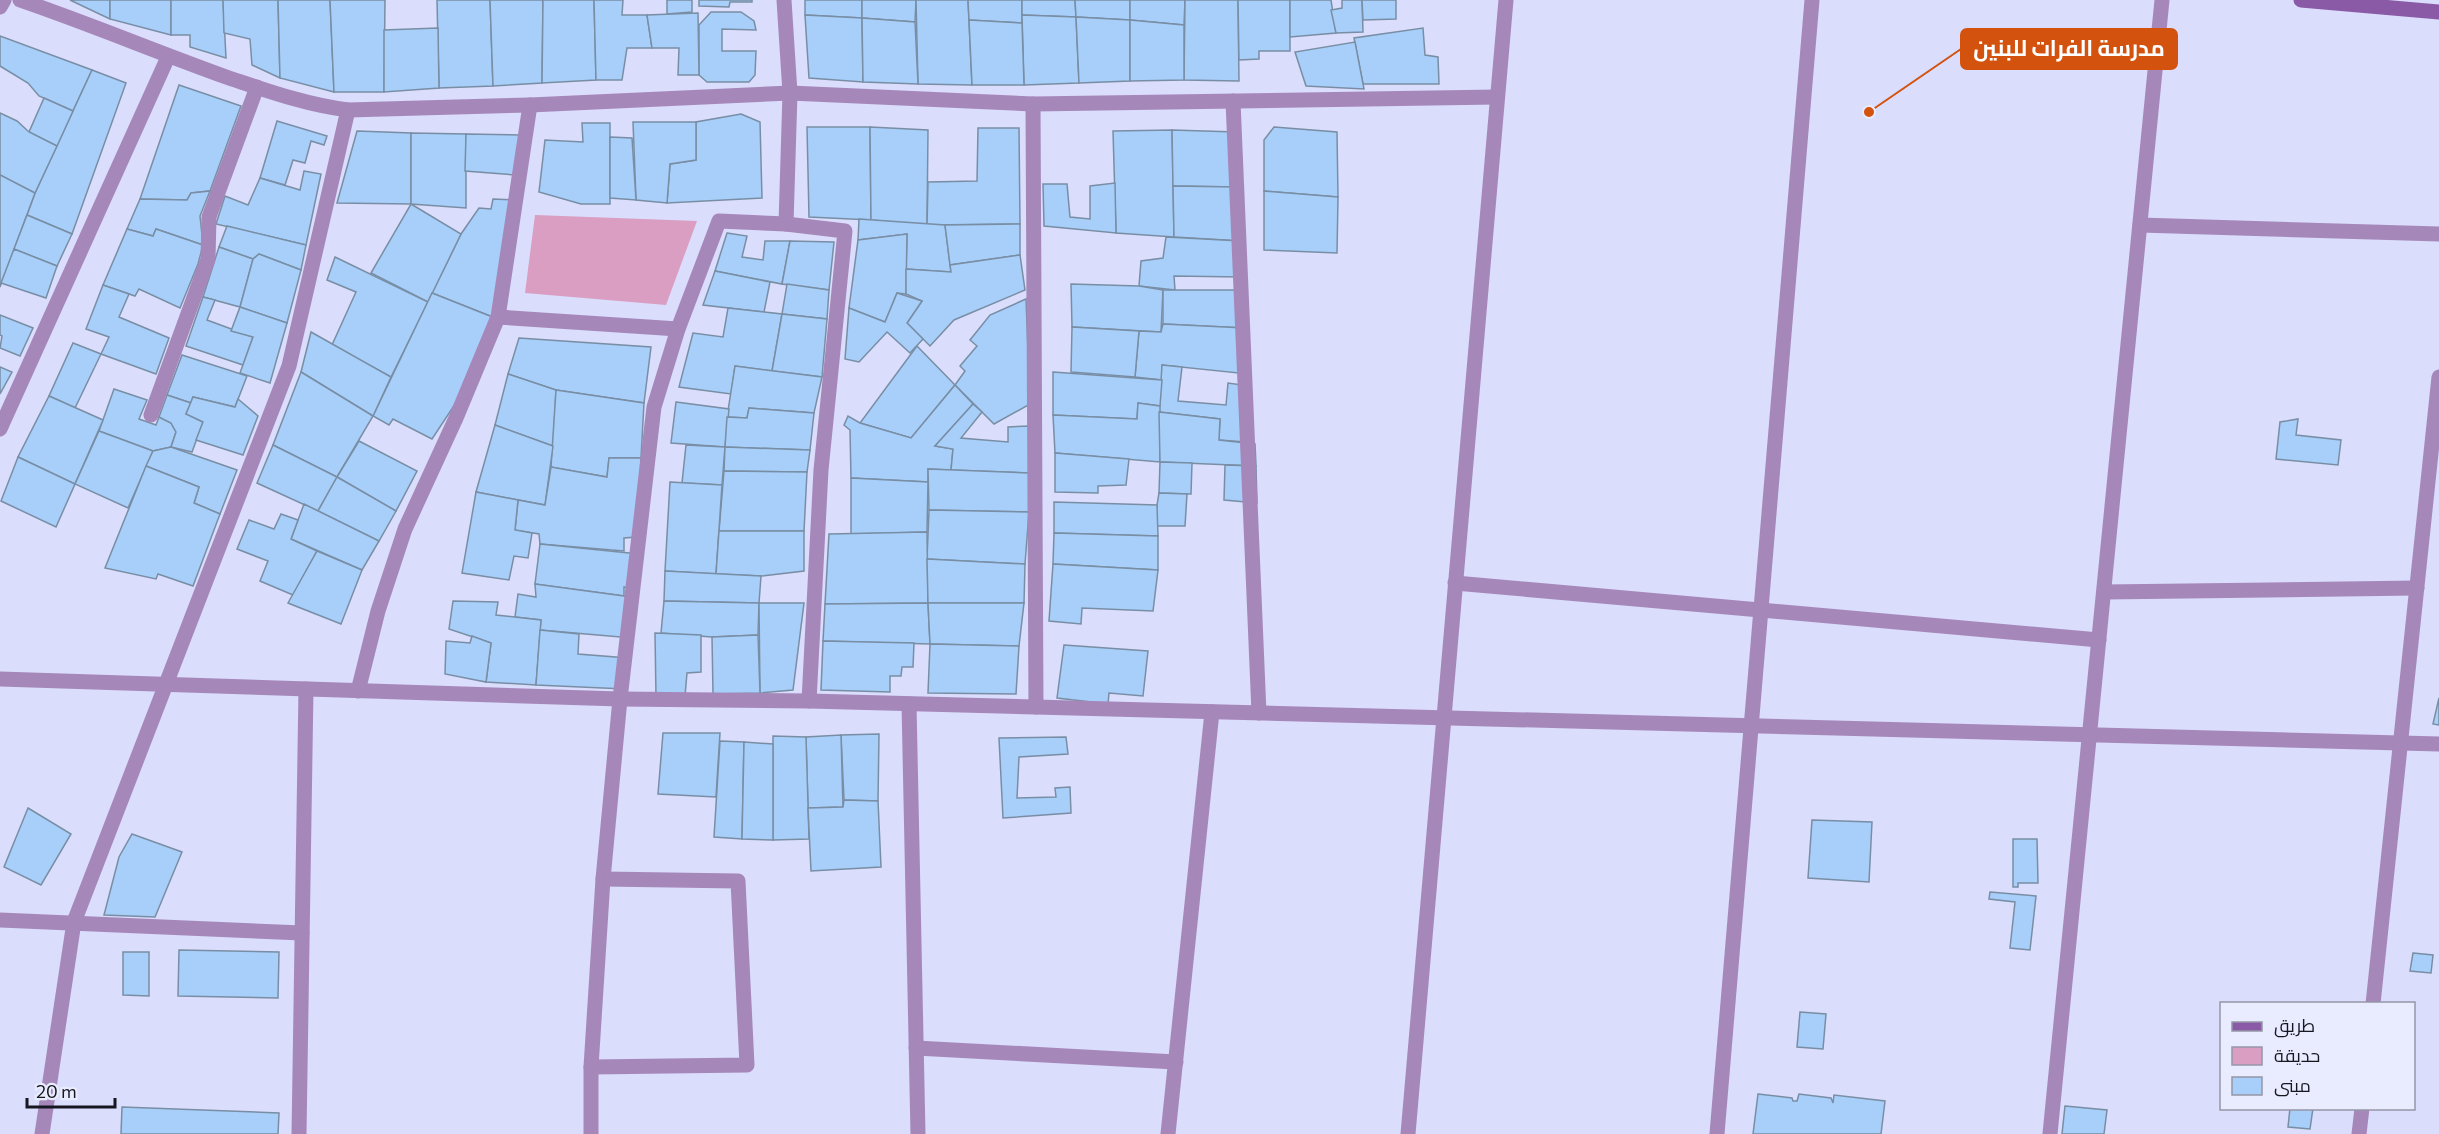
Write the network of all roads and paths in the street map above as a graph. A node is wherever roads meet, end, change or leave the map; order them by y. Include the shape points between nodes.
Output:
1 (4, 0) edge
2 (20, 0) edge
3 (784, 0) edge
4 (1506, 0) edge
5 (1812, 0) edge
6 (2162, 0) edge
7 (2301, 0) edge
8 (0, 7) edge
9 (2439, 12) edge
10 (168, 57) junction
11 (257, 87) junction
12 (790, 93) junction
13 (1497, 97) junction
14 (1233, 101) junction
15 (1034, 104) junction
16 (530, 105) junction
17 (348, 110) junction
18 (786, 224) junction
19 (2140, 225) junction
20 (2439, 234) edge
21 (498, 317) junction
22 (678, 329) junction
23 (2439, 377) edge
24 (151, 415) dead end
25 (0, 429) edge
26 (1455, 583) junction
27 (2417, 588) junction
28 (2104, 592) junction
29 (1760, 610) junction
30 (2099, 640) junction
31 (0, 679) edge
32 (168, 684) junction
33 (306, 689) junction
34 (358, 691) junction
35 (620, 699) junction
36 (809, 701) junction
37 (909, 704) junction
38 (1036, 707) junction
39 (1212, 712) junction
40 (1259, 713) junction
41 (1444, 718) junction
42 (1750, 726) junction
43 (2089, 735) junction
44 (2400, 743) junction
45 (2439, 744) edge
46 (603, 879) junction
47 (0, 920) edge
48 (74, 922) junction
49 (302, 933) junction
50 (2373, 1002) edge
51 (916, 1048) junction
52 (1176, 1062) junction
53 (591, 1067) junction
54 (2362, 1110) edge
55 (42, 1134) edge
56 (299, 1134) edge
57 (591, 1134) edge
58 (918, 1134) edge
59 (1168, 1134) edge
60 (1408, 1134) edge
61 (1717, 1134) edge
62 (2050, 1134) edge
63 (2359, 1134) edge

1 - 8 street
2 - 10 street
3 - 12 street
4 - 13 street
5 - 29 street
6 - 19 street
7 - 9 street
10 - 11 street
10 - 25 street
11 - 17 street
11 - 24 street via 209,217 208,260
12 - 15 street
12 - 16 street
12 - 18 street
13 - 14 street
13 - 26 street
14 - 15 street
14 - 40 street
15 - 38 street
16 - 17 street
16 - 21 street
17 - 32 street via 289,366
18 - 22 street via 719,221
18 - 36 street via 845,231 821,470
19 - 20 street
19 - 28 street
21 - 22 street
21 - 34 street via 405,529 378,611
22 - 35 street via 654,407
23 - 27 street
26 - 29 street
26 - 41 street
27 - 28 street
27 - 44 street
28 - 30 street
29 - 30 street
29 - 42 street
30 - 43 street
31 - 32 street
32 - 33 street
32 - 48 street
33 - 34 street
33 - 49 street
34 - 35 street
35 - 36 street
35 - 46 street
36 - 37 street
37 - 38 street
37 - 51 street
38 - 39 street
39 - 40 street
39 - 52 street
40 - 41 street
41 - 42 street
41 - 60 street
42 - 43 street
42 - 61 street
43 - 44 street
43 - 62 street
44 - 45 street
44 - 50 street
46 - 53 street
46 - 53 street via 738,881 747,1065
47 - 48 street
48 - 49 street
48 - 55 street
49 - 56 street
51 - 52 street
51 - 58 street
52 - 59 street
53 - 57 street
54 - 63 street

